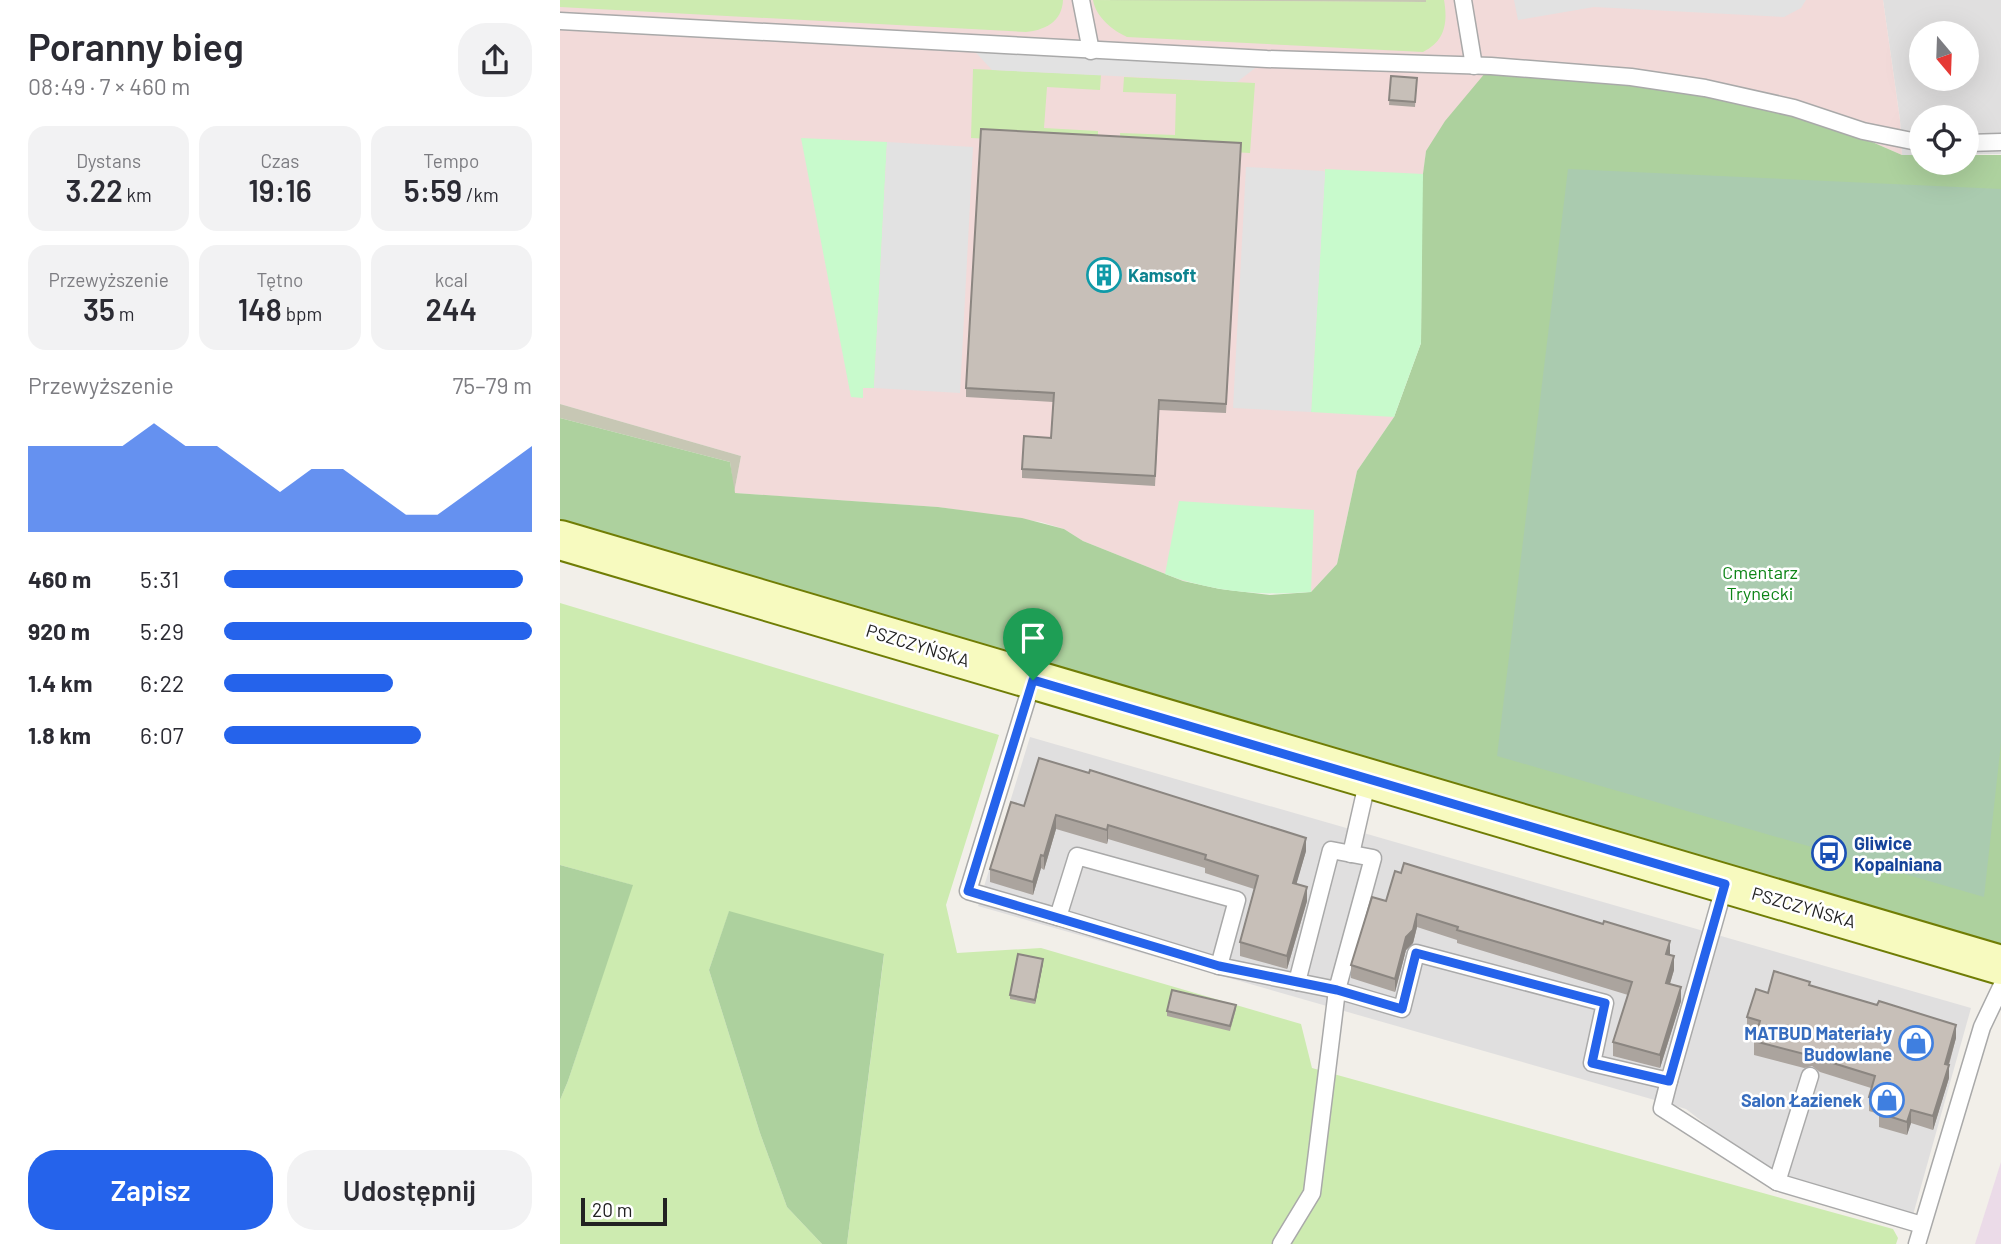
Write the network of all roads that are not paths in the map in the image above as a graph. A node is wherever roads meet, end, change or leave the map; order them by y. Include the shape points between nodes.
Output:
1 (1081, 0) edge
2 (1463, 0) edge
3 (560, 21) edge
4 (1091, 51) junction
5 (1474, 66) junction
6 (1909, 140) edge
7 (2001, 142) edge
8 (1979, 143) edge
9 (560, 540) edge
10 (1033, 680) junction
11 (1368, 779) junction
12 (1351, 854) junction
13 (1725, 884) junction
14 (1058, 917) junction
15 (2001, 965) edge
16 (1219, 966) junction
17 (1297, 982) junction
18 (2001, 988) edge
19 (1337, 990) junction
20 (1810, 1076) edge
21 (1669, 1081) junction
22 (1777, 1182) junction
23 (1922, 1225) junction
24 (1281, 1244) edge
25 (1917, 1244) edge

1 - 4 lane
2 - 5 lane
3 - 4 lane
4 - 5 lane
5 - 6 lane via 1631,77 1705,88
7 - 8 lane
9 - 10 main road, PSZCZYŃSKA
10 - 11 main road, PSZCZYŃSKA
10 - 14 lane via 968,891
11 - 12 lane
11 - 13 main road, PSZCZYŃSKA
12 - 17 lane via 1331,850
12 - 19 lane via 1373,858
13 - 15 main road, PSZCZYŃSKA
13 - 21 lane
14 - 16 lane
14 - 16 lane via 1077,856 1237,900
16 - 17 lane
17 - 19 lane
18 - 23 lane via 1982,1027
19 - 21 lane via 1402,1009 1416,953 1605,1003 1592,1063
19 - 24 lane via 1312,1193
20 - 22 lane
21 - 22 lane via 1662,1108
22 - 23 lane
23 - 25 lane

